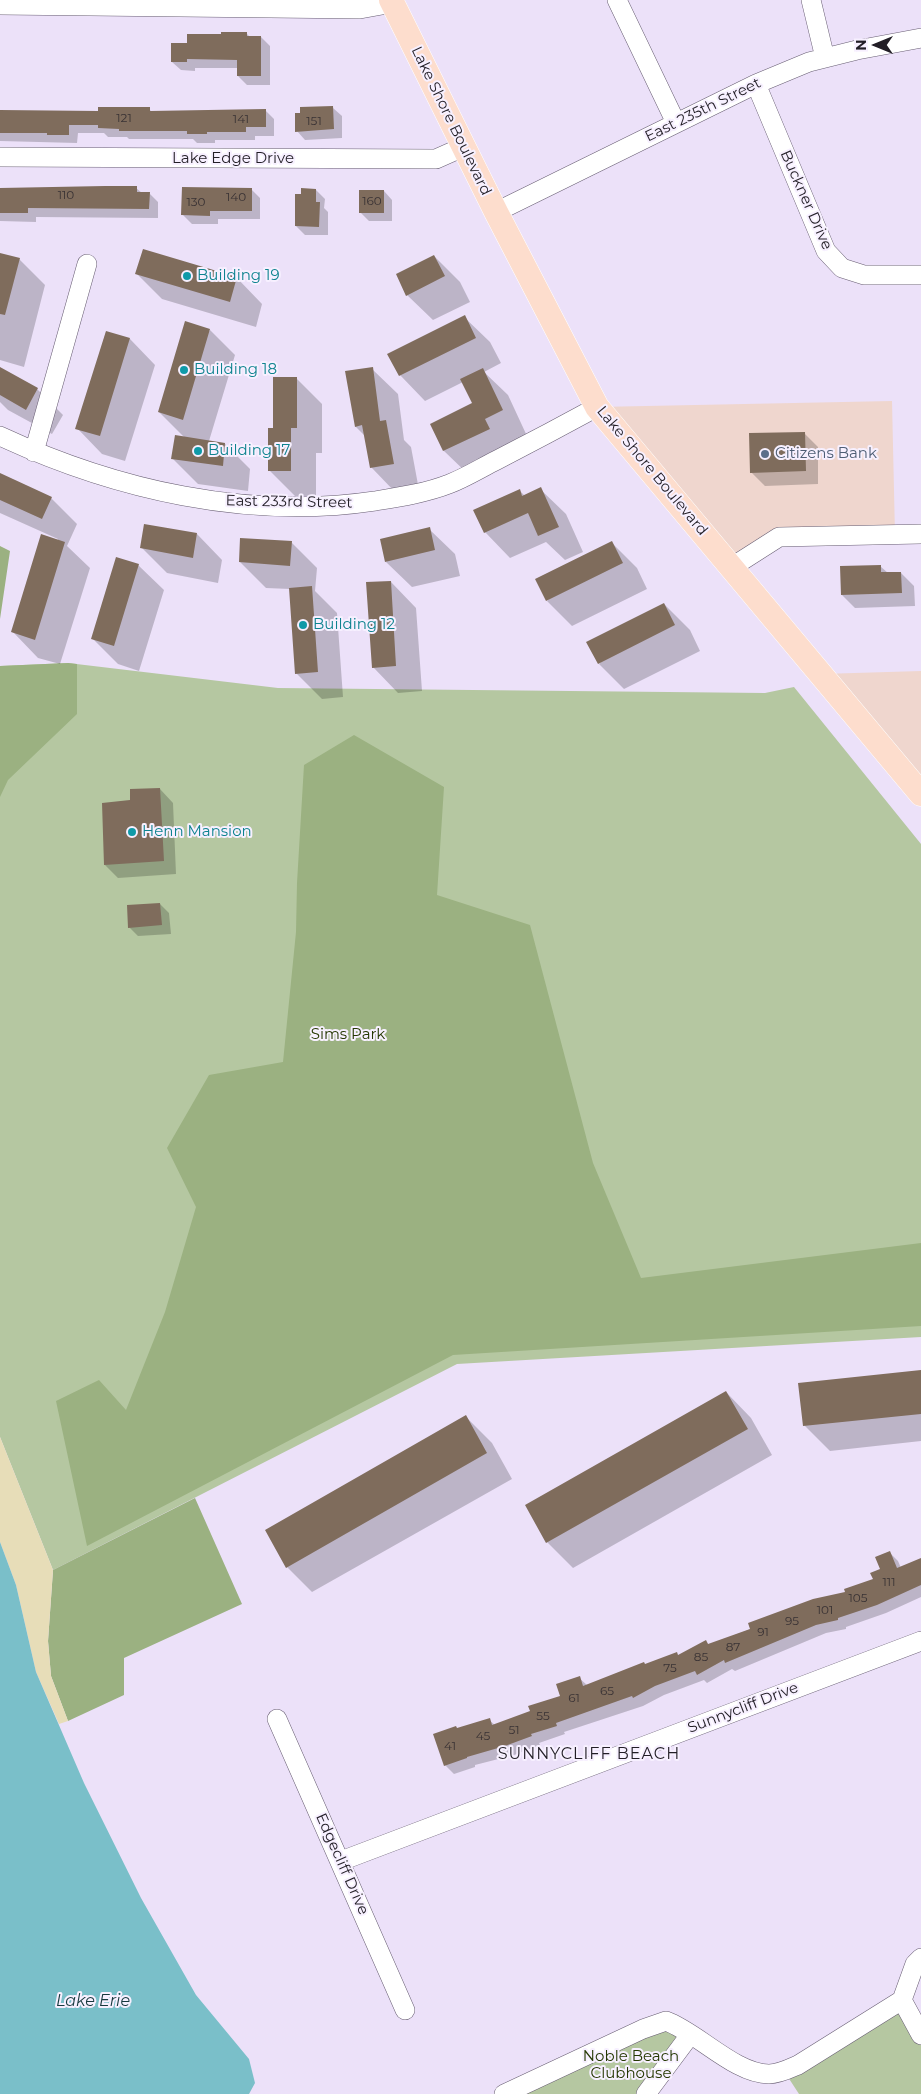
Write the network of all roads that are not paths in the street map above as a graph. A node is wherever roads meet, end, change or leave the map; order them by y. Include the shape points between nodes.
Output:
1 (617, 0) edge
2 (811, 0) edge
3 (392, 1) edge
4 (0, 5) edge
5 (921, 38) edge
6 (825, 58) junction
7 (756, 84) junction
8 (676, 123) junction
9 (464, 147) junction
10 (0, 157) edge
11 (496, 212) junction
12 (87, 264) dead end
13 (921, 275) edge
14 (597, 407) junction
15 (0, 436) edge
16 (34, 452) junction
17 (921, 534) edge
18 (732, 566) junction
19 (921, 794) edge
20 (921, 1641) edge
21 (276, 1719) dead end
22 (341, 1861) junction
23 (921, 1958) edge
24 (902, 2000) junction
25 (405, 2010) dead end
26 (921, 2034) edge
27 (690, 2035) junction
28 (504, 2094) edge
29 (646, 2094) edge

1 - 8 street
2 - 6 street
3 - 4 street via 360,9
3 - 9 main road, Lake Shore Boulevard
5 - 6 street, East 235th Street
6 - 7 street, East 235th Street
7 - 8 street, East 235th Street
7 - 13 street, Buckner Drive via 826,251 842,268 864,275
8 - 11 street, East 235th Street
9 - 10 street, Lake Edge Drive via 436,159
9 - 11 main road, Lake Shore Boulevard
11 - 14 main road, Lake Shore Boulevard
12 - 16 street
14 - 16 street, East 233rd Street via 450,484 405,496 350,504 272,505 186,497 128,484
14 - 18 main road, Lake Shore Boulevard
15 - 16 street, East 233rd Street
17 - 18 street via 778,536
18 - 19 main road, Lake Shore Boulevard
20 - 22 street, Sunnycliff Drive
21 - 22 street, Edgecliff Drive
22 - 25 street, Edgecliff Drive
23 - 24 street via 915,1964
24 - 26 street
24 - 27 street via 798,2065 768,2074 748,2068
27 - 28 street via 666,2021
27 - 29 street

